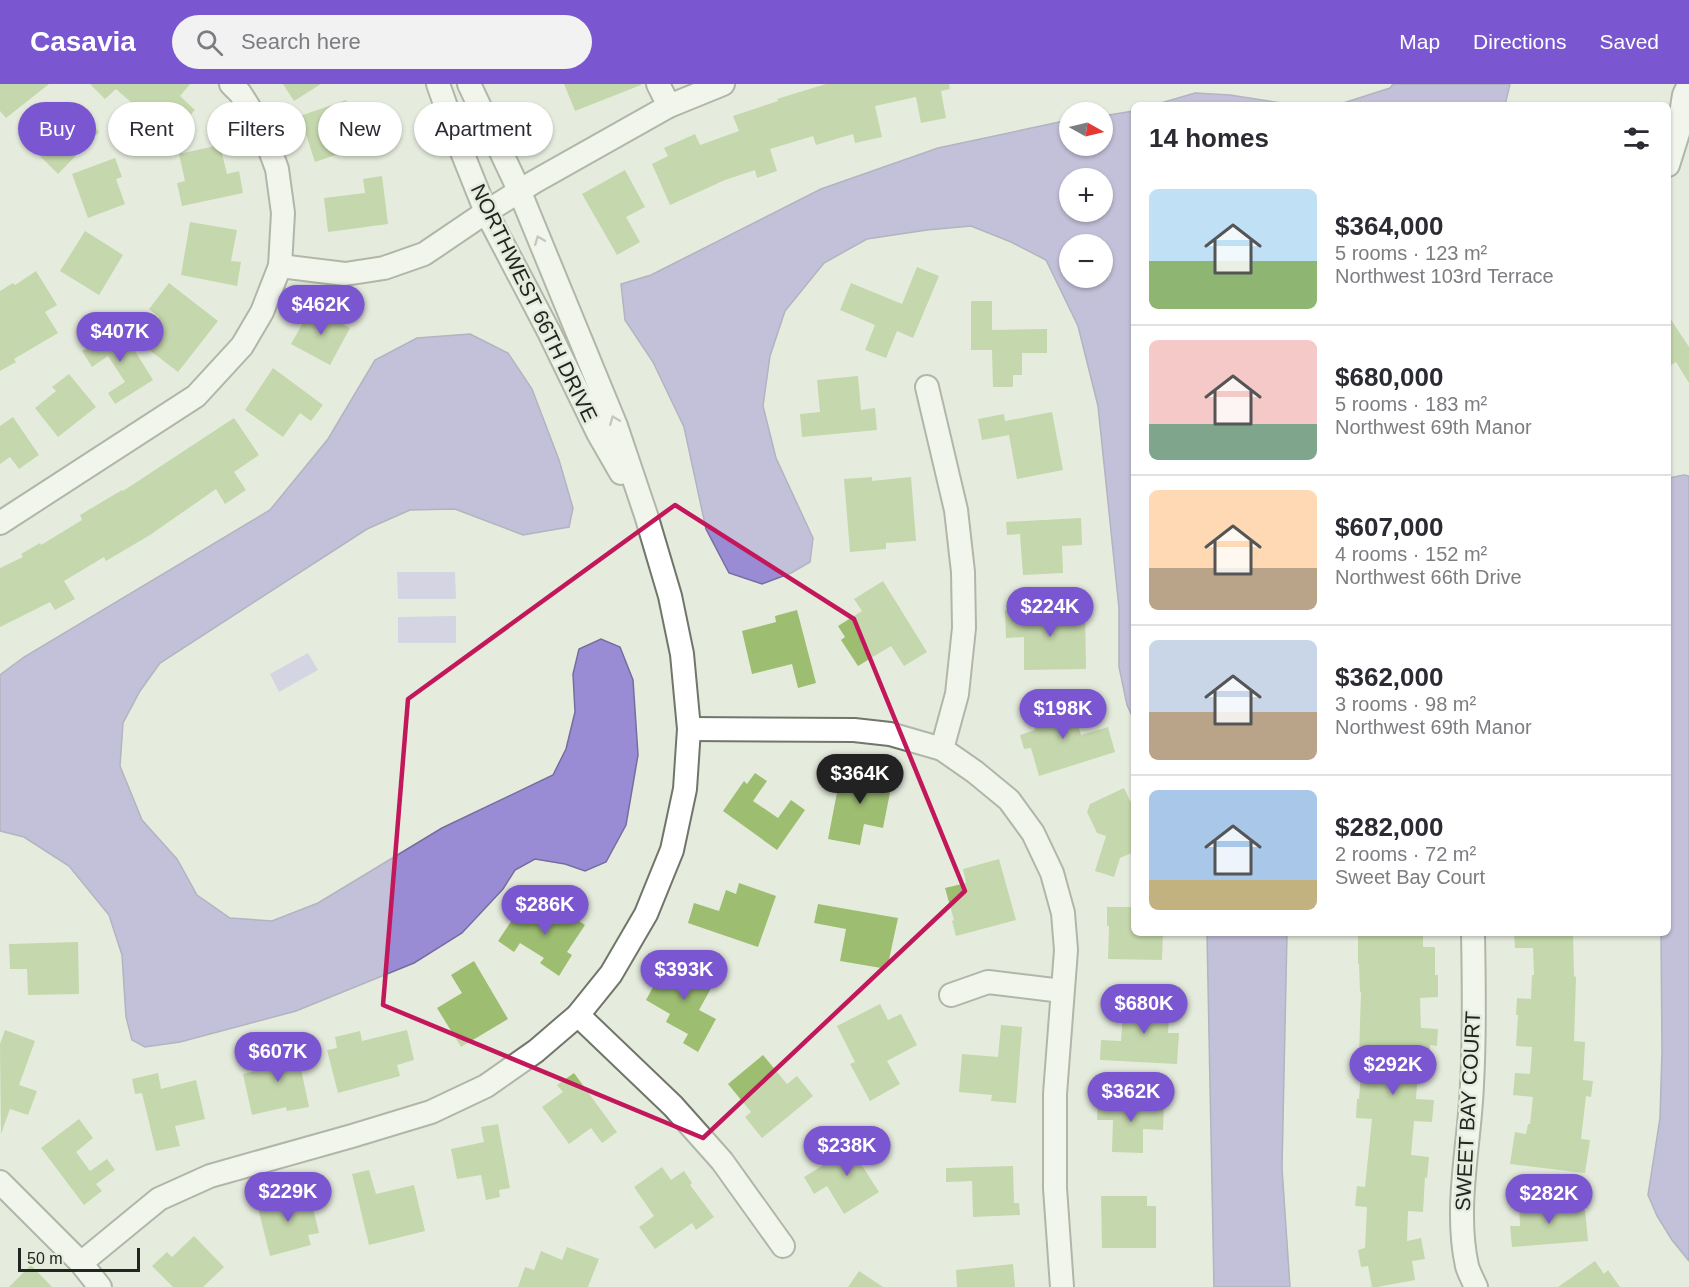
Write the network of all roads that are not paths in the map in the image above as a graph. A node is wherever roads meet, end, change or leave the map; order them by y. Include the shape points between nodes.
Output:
1 (231, 84) edge
2 (438, 84) edge
3 (469, 84) edge
4 (658, 84) edge
5 (723, 84) edge
6 (1689, 84) edge
7 (669, 106) junction
8 (1671, 155) edge
9 (519, 190) junction
10 (486, 212) junction
11 (280, 266) junction
12 (927, 387) dead end
13 (646, 515) junction
14 (0, 523) edge
15 (689, 729) junction
16 (942, 749) junction
17 (1473, 936) edge
18 (1062, 992) junction
19 (951, 995) dead end
20 (578, 1015) junction
21 (0, 1182) edge
22 (783, 1246) dead end
23 (81, 1263) junction
24 (100, 1287) edge
25 (1062, 1287) edge
26 (1476, 1287) edge

1 - 11 street via 262,128 277,169 283,213
2 - 10 street, NORTHWEST 66TH DRIVE
3 - 9 street, NORTHWEST 66TH DRIVE
4 - 7 street
5 - 7 street
6 - 8 street
7 - 9 street
9 - 10 street
13 -> 9 street, NORTHWEST 66TH DRIVE via 616,426
10 - 11 street via 424,254 384,268 345,274
10 - 13 street, NORTHWEST 66TH DRIVE via 598,433
11 - 14 street via 262,312 242,346 196,396
12 - 16 street via 956,510 963,572 964,628 957,694
13 - 15 street, NORTHWEST 66TH DRIVE via 682,654
15 - 16 street via 854,730 890,734
15 - 20 street, NORTHWEST 66TH DRIVE via 685,789 672,850 646,914 611,974
16 - 18 street via 1009,800 1033,833 1052,873 1063,913 1066,950
17 - 26 street, SWEET BAY COURT via 1475,1012 1462,1227 1468,1267
18 - 19 street via 988,982
18 - 25 street via 1054,1094 1054,1188
20 - 22 street via 708,1145
20 - 23 street, NORTHWEST 66TH DRIVE via 486,1086 431,1112 210,1176 159,1199
21 - 23 street
23 - 24 street

